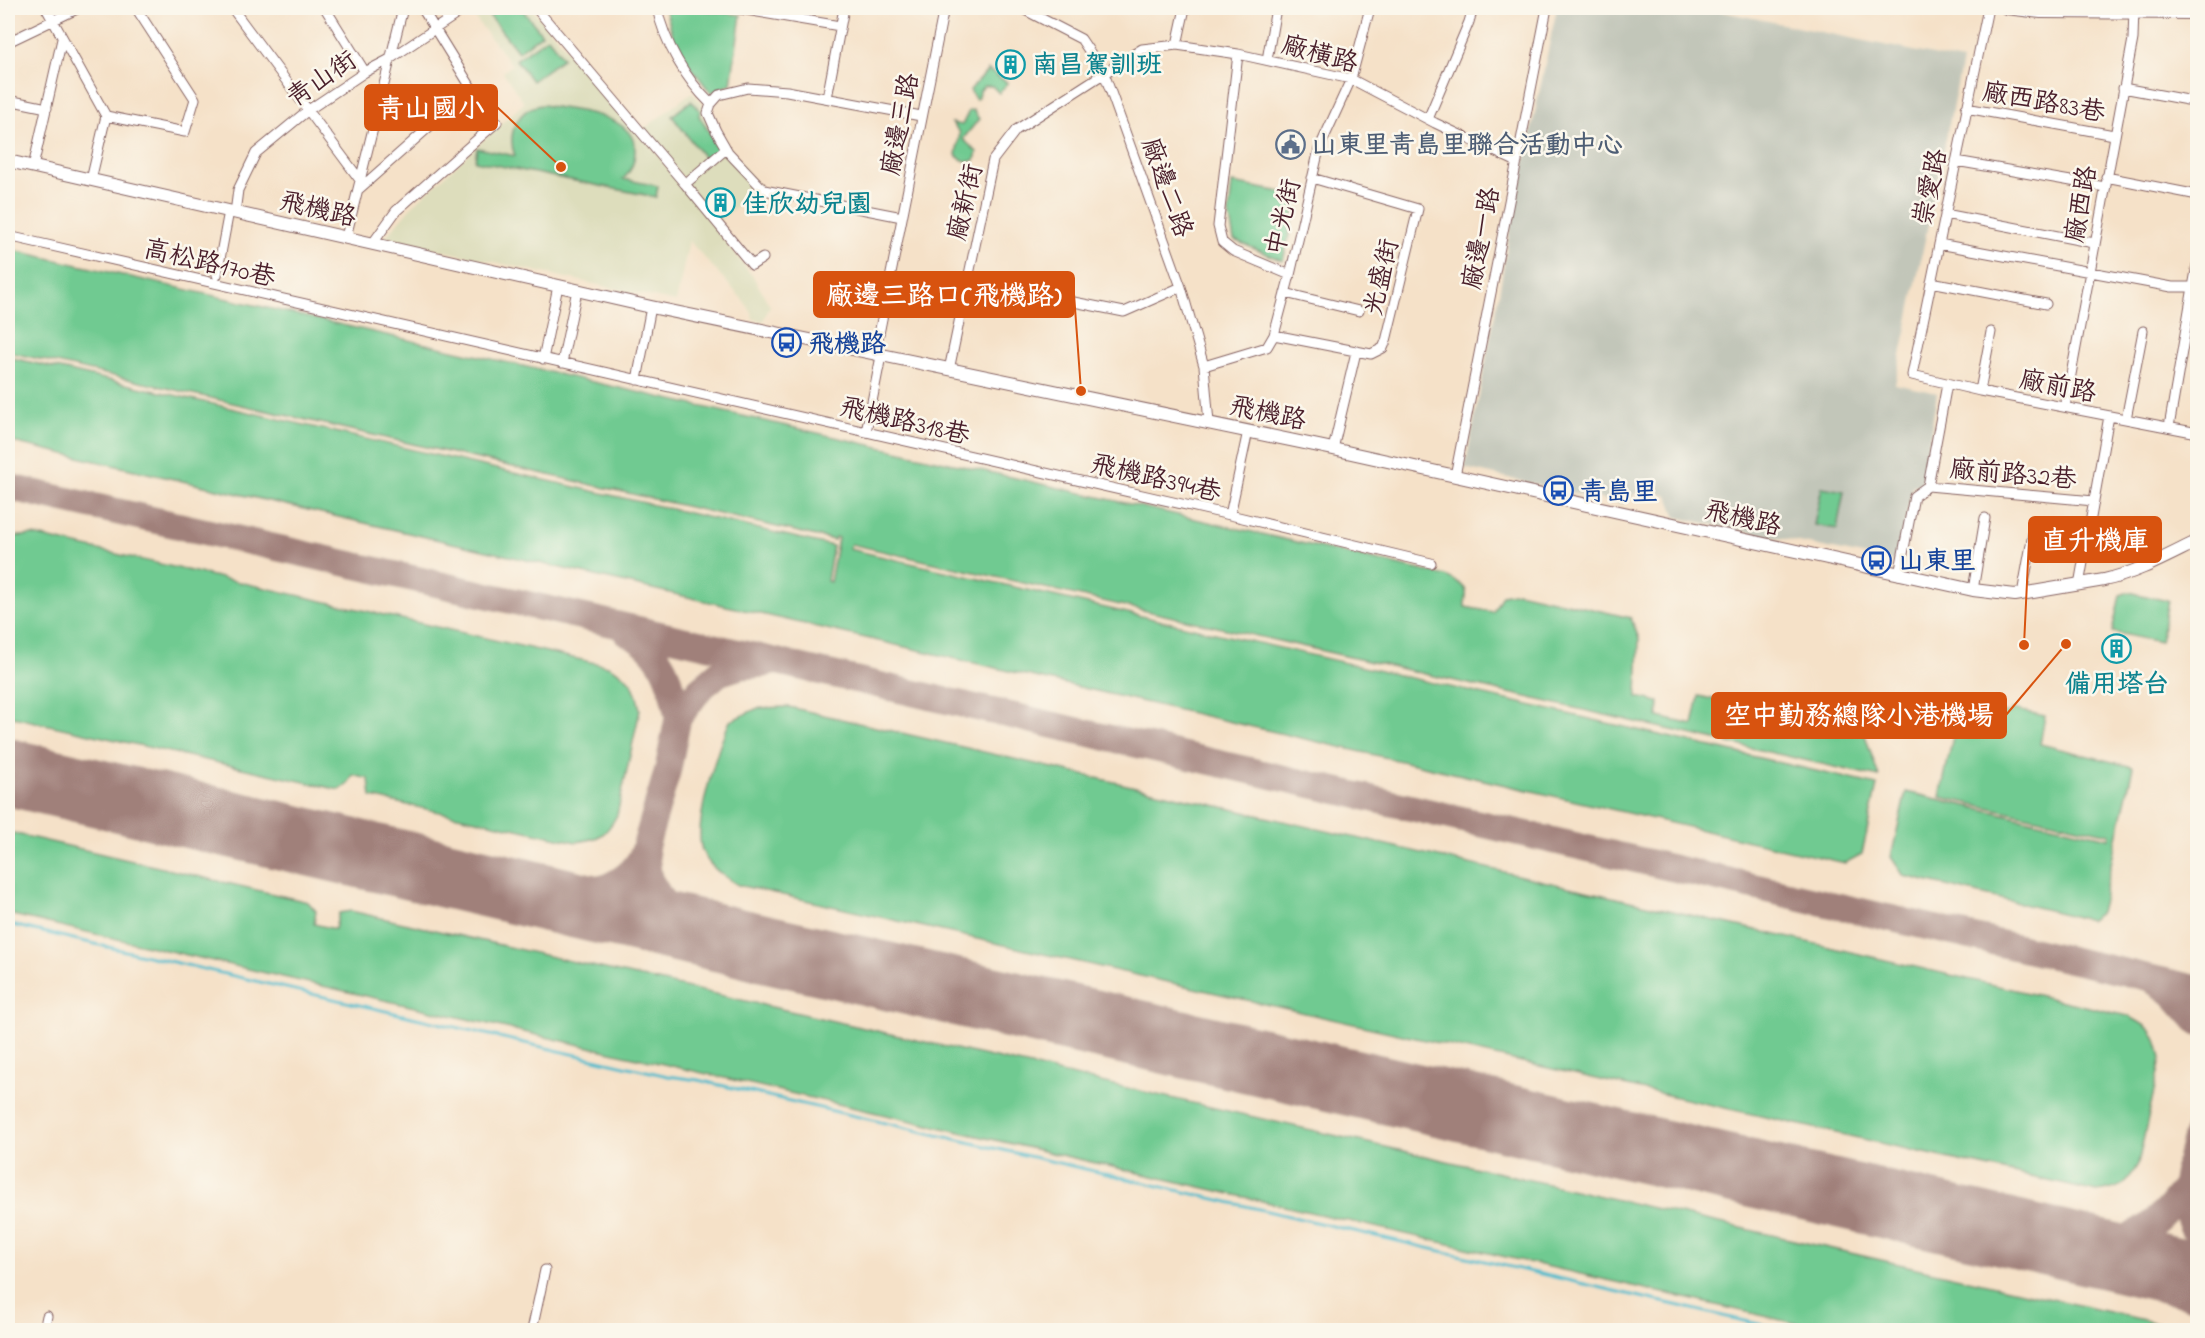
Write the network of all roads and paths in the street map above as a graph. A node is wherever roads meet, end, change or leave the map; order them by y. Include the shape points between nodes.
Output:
1 (46, 8) edge
2 (80, 8) edge
3 (136, 8) edge
4 (232, 8) edge
5 (325, 8) edge
6 (403, 8) edge
7 (422, 8) edge
8 (466, 8) edge
9 (536, 8) edge
10 (657, 8) edge
11 (735, 8) edge
12 (844, 8) edge
13 (944, 8) edge
14 (1025, 8) edge
15 (1185, 8) edge
16 (1276, 8) edge
17 (1370, 8) edge
18 (1473, 8) edge
19 (1547, 8) edge
20 (1988, 8) edge
21 (2006, 8) edge
22 (2134, 10) edge
23 (2198, 13) edge
24 (52, 20) junction
25 (840, 26) junction
26 (434, 28) junction
27 (62, 39) junction
28 (8, 42) edge
29 (1177, 45) junction
30 (1238, 54) junction
31 (390, 59) junction
32 (1267, 60) junction
33 (365, 72) junction
34 (1104, 73) junction
35 (1350, 79) junction
36 (2123, 88) junction
37 (472, 89) junction
38 (827, 98) junction
39 (8, 100) edge
40 (2198, 102) edge
41 (711, 104) junction
42 (47, 108) junction
43 (1966, 108) junction
44 (307, 111) junction
45 (106, 116) junction
46 (921, 116) junction
47 (1428, 119) junction
48 (2114, 135) junction
49 (726, 149) junction
50 (8, 161) edge
51 (1956, 161) junction
52 (1517, 162) junction
53 (33, 167) junction
54 (2106, 177) junction
55 (1312, 178) junction
56 (91, 180) junction
57 (685, 184) junction
58 (359, 185) junction
59 (2104, 187) junction
60 (2198, 195) edge
61 (232, 212) junction
62 (1945, 214) junction
63 (902, 217) junction
64 (8, 236) edge
65 (346, 237) junction
66 (373, 243) junction
67 (2094, 243) junction
68 (1939, 244) junction
69 (763, 258) dead end
70 (2198, 260) edge
71 (2089, 272) junction
72 (217, 275) dead end
73 (1290, 276) junction
74 (968, 281) junction
75 (1931, 282) junction
76 (558, 286) junction
77 (1181, 287) junction
78 (2193, 287) junction
79 (577, 290) junction
80 (1285, 293) junction
81 (2046, 304) dead end
82 (651, 307) junction
83 (1359, 311) dead end
84 (2143, 331) dead end
85 (1991, 332) dead end
86 (1274, 334) junction
87 (1356, 352) junction
88 (878, 355) junction
89 (543, 359) junction
90 (562, 363) junction
91 (1204, 366) junction
92 (949, 370) junction
93 (1912, 375) joint
94 (637, 380) junction
95 (1947, 384) junction
96 (1980, 391) junction
97 (2065, 407) junction
98 (2109, 416) junction
99 (2126, 419) junction
100 (1209, 423) junction
101 (2169, 427) junction
102 (1248, 431) junction
103 (866, 432) junction
104 (2198, 433) edge
105 (1333, 449) junction
106 (1455, 476) junction
107 (1072, 479) joint
108 (1928, 486) junction
109 (2094, 501) junction
110 (1230, 515) junction
111 (1985, 518) dead end
112 (2034, 528) dead end
113 (2198, 541) edge
114 (1431, 563) dead end
115 (1899, 575) junction
116 (2079, 585) junction
117 (1973, 590) junction
118 (2022, 594) junction
119 (545, 1270) dead end
120 (47, 1316) dead end
121 (44, 1330) edge
122 (532, 1330) edge

1 - 24 street
2 - 24 street
3 - 45 street via 195,99 184,132
4 - 44 street
5 - 33 street
6 - 31 street
7 - 26 street
8 - 26 street, 青山街
9 - 57 street
10 - 41 street via 670,45
11 - 25 street
12 - 25 street
13 - 46 street, 廠邊三路
14 - 34 street, 廠邊二路 via 1081,39
15 - 29 street
16 - 32 street
17 - 35 street, 中光街
18 - 47 street
19 - 52 street, 廠邊一路
20 - 43 street, 崇愛路
21 - 22 street via 2041,12
22 - 23 street
22 - 36 street, 廠西路 via 2133,39
24 - 27 street
24 - 28 street
25 - 38 street
26 - 31 street, 青山街
26 - 37 street
27 - 42 street
27 - 45 street
29 - 30 street, 廠橫路
29 - 34 street, 廠橫路 via 1142,49
30 - 32 street, 廠橫路
30 - 73 street via 1218,226 1222,242 1233,251
31 - 33 street, 青山街
31 - 58 street
32 - 35 street, 廠橫路
33 - 44 street, 青山街
34 - 74 street, 廠新街 via 1016,130 993,160
34 - 77 street, 廠邊二路
35 - 47 street, 廠橫路
35 - 55 street, 中光街 via 1319,149
36 - 40 street
36 - 48 street, 廠西路
37 - 58 street
37 - 66 street via 497,123 396,211
38 - 41 street via 748,88 719,95
38 - 46 street
39 - 42 street
41 - 49 street via 708,113
42 - 53 street
43 - 48 street, 廠西路83巷
43 - 51 street, 崇愛路
44 - 58 street
44 - 61 street, 青山街 via 256,153
45 - 56 street
46 - 63 street, 廠邊三路
47 - 52 street, 廠橫路
48 - 54 street, 廠西路
49 - 57 street
49 - 63 street via 764,190
50 - 53 street, 飛機路
51 - 59 street
51 - 62 street, 崇愛路
52 - 106 street, 廠邊一路
53 - 56 street, 飛機路
54 - 59 street, 廠西路
54 - 60 street
55 - 73 street, 中光街
55 - 87 street, 光盛街 via 1418,209 1386,341 1378,352
56 - 61 street, 飛機路
57 - 69 street via 752,265
58 - 65 street
59 - 67 street, 廠西路
61 - 65 street, 飛機路
61 - 72 street, 青山街
62 - 67 street
62 - 68 street, 崇愛路
63 - 88 street, 廠邊三路
64 - 89 street, 高松路170巷
65 - 66 street, 飛機路
66 - 76 street, 飛機路
67 - 71 street, 廠西路
68 - 71 street
68 - 75 street, 崇愛路
70 - 78 street
71 - 78 street
71 - 97 street, 廠西路
73 - 80 street, 中光街
74 - 77 street, 廠新街 via 1124,312
74 - 92 street
75 - 81 street
75 - 93 street, 崇愛路
76 - 79 street, 飛機路
76 - 89 street
77 - 91 street, 廠邊二路
78 - 101 street
79 - 82 street, 飛機路
79 - 90 street
80 - 83 street
80 - 86 street, 中光街
82 - 88 street, 飛機路
82 - 94 street
84 - 99 street
85 - 96 street
86 - 87 street
86 - 91 street via 1267,347
87 - 105 street
88 - 92 street, 飛機路
88 - 103 street, 廠邊三路
89 - 90 street, 高松路170巷
90 - 94 street, 飛機路318巷
91 - 100 street, 廠邊二路
92 - 100 street, 飛機路
93 - 95 street, 廠前路
94 - 103 street, 飛機路318巷
95 - 96 street, 廠前路
95 - 108 street
96 - 97 street, 廠前路
97 - 98 street, 廠前路
98 - 99 street, 廠前路
98 - 109 street, 廠前路32巷
99 - 101 street, 廠前路
100 - 102 street, 飛機路
101 - 104 street, 廠前路
102 - 105 street, 飛機路
102 - 110 street
103 - 107 street, 飛機路318巷
105 - 106 street, 飛機路
106 - 115 street, 飛機路
107 - 110 street, 飛機路394巷
108 - 109 street, 廠前路32巷
108 - 115 street via 1914,496
109 - 116 street, 廠前路32巷
110 - 114 street, 飛機路394巷
111 - 117 street
112 - 118 street
113 - 116 street, 飛機路 via 2118,577
115 - 117 street, 飛機路
116 - 118 street, 飛機路
117 - 118 street, 飛機路
119 - 122 street
120 - 121 street

